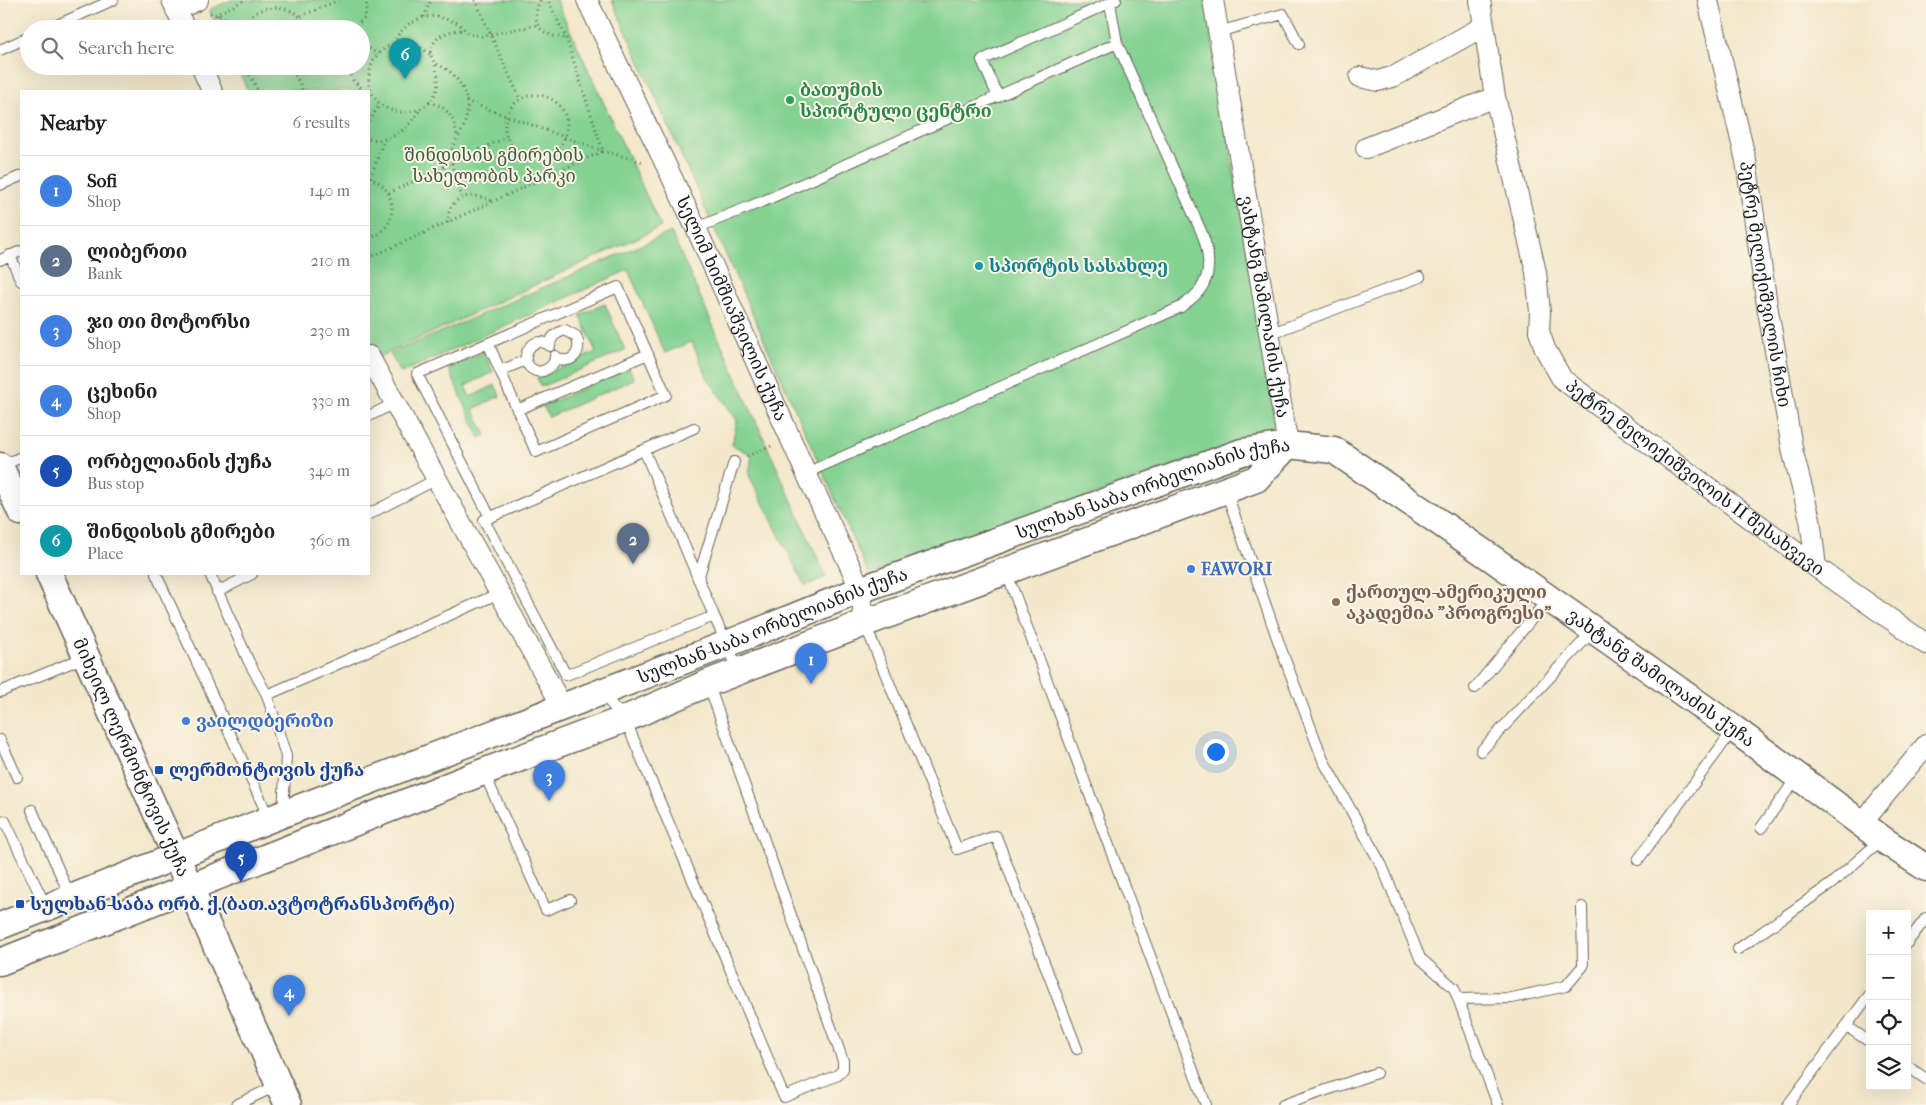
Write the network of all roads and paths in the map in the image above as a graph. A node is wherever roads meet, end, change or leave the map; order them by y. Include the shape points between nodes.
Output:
1 (112, 0) edge
2 (245, 0) edge
3 (339, 0) edge
4 (367, 0) edge
5 (430, 0) edge
6 (475, 0) edge
7 (540, 0) edge
8 (548, 0) edge
9 (587, 0) edge
10 (1213, 0) edge
11 (1480, 0) edge
12 (1113, 1) edge
13 (1708, 1) edge
14 (182, 4) edge
15 (264, 4) dead end
16 (291, 6) dead end
17 (217, 14) junction
18 (301, 16) junction
19 (424, 17) junction
20 (68, 20) edge
21 (184, 20) edge
22 (220, 20) edge
23 (235, 20) edge
24 (248, 20) edge
25 (303, 20) edge
26 (362, 20) edge
27 (537, 25) junction
28 (1484, 26) junction
29 (463, 30) junction
30 (1218, 32) junction
31 (490, 34) junction
32 (566, 38) junction
33 (20, 41) edge
34 (1117, 43) junction
35 (394, 44) junction
36 (1299, 44) dead end
37 (370, 49) edge
38 (0, 50) edge
39 (378, 54) junction
40 (430, 54) junction
41 (436, 64) junction
42 (370, 71) edge
43 (205, 75) edge
44 (250, 75) edge
45 (295, 75) edge
46 (351, 75) edge
47 (369, 75) edge
48 (1360, 77) dead end
49 (212, 90) edge
50 (257, 90) edge
51 (303, 90) edge
52 (363, 90) edge
53 (370, 95) edge
54 (998, 96) junction
55 (1495, 97) junction
56 (375, 98) junction
57 (520, 99) junction
58 (466, 101) junction
59 (429, 102) junction
60 (380, 104) junction
61 (422, 107) junction
62 (506, 116) junction
63 (370, 119) edge
64 (458, 136) junction
65 (507, 137) junction
66 (565, 137) junction
67 (370, 139) edge
68 (384, 140) junction
69 (1366, 148) dead end
70 (603, 151) junction
71 (452, 163) junction
72 (666, 168) junction
73 (20, 176) edge
74 (370, 176) edge
75 (370, 179) edge
76 (0, 185) edge
77 (389, 193) junction
78 (462, 197) junction
79 (494, 202) junction
80 (448, 223) junction
81 (696, 228) junction
82 (370, 238) edge
83 (20, 251) edge
84 (10, 256) junction
85 (370, 258) edge
86 (0, 260) edge
87 (1420, 277) dead end
88 (20, 279) edge
89 (1269, 334) junction
90 (488, 343) junction
91 (648, 354) junction
92 (370, 358) edge
93 (526, 360) junction
94 (500, 371) junction
95 (395, 404) junction
96 (517, 410) junction
97 (370, 416) edge
98 (694, 428) dead end
99 (790, 438) junction
100 (1288, 445) junction
101 (644, 450) junction
102 (20, 457) edge
103 (734, 462) joint
104 (0, 466) edge
105 (806, 473) junction
106 (437, 479) junction
107 (1225, 490) junction
108 (20, 510) edge
109 (370, 513) edge
110 (490, 517) junction
111 (1816, 567) junction
112 (1006, 570) junction
113 (49, 575) edge
114 (156, 575) edge
115 (210, 575) edge
116 (250, 575) edge
117 (698, 579) junction
118 (860, 590) junction
119 (217, 592) junction
120 (500, 593) junction
121 (1548, 599) junction
122 (714, 616) junction
123 (865, 623) junction
124 (1593, 631) junction
125 (727, 644) junction
126 (1926, 644) edge
127 (86, 656) junction
128 (740, 671) junction
129 (708, 684) junction
130 (1475, 688) dead end
131 (0, 692) edge
132 (601, 693) junction
133 (267, 695) junction
134 (563, 708) junction
135 (625, 719) junction
136 (1734, 730) junction
137 (0, 740) edge
138 (1926, 745) edge
139 (1481, 751) dead end
140 (483, 772) junction
141 (1797, 776) junction
142 (17, 777) dead end
143 (32, 810) dead end
144 (277, 817) junction
145 (0, 823) edge
146 (1862, 823) junction
147 (1761, 828) dead end
148 (1882, 839) junction
149 (177, 857) junction
150 (1638, 860) dead end
151 (1926, 868) edge
152 (190, 887) junction
153 (71, 898) junction
154 (570, 900) dead end
155 (46, 907) junction
156 (1582, 907) dead end
157 (1926, 918) edge
158 (0, 926) edge
159 (1911, 938) edge
160 (1738, 949) dead end
161 (0, 962) edge
162 (1459, 999) junction
163 (1866, 999) edge
164 (1846, 1026) junction
165 (1866, 1039) edge
166 (1077, 1049) dead end
167 (1911, 1069) edge
168 (1376, 1073) dead end
169 (1926, 1079) edge
170 (283, 1095) edge
171 (236, 1105) edge
172 (1206, 1105) edge
173 (1283, 1105) edge
174 (1498, 1105) edge
175 (1788, 1105) edge

1 - 20 lane
2 - 17 path
3 - 18 path
4 - 26 path
5 - 19 path
6 - 31 path
7 - 27 path
8 - 32 path
9 - 72 street, სელიმ ხიმშიაშვილის ქუჩა
10 - 30 street, ვახტანგ შამილაძის ქუჩა
11 - 28 street, პეტრე მელიქიშვილის II შესახვევი
12 - 34 lane
12 - 54 lane via 982,60
13 - 111 street, პეტრე მელიქიშვილის ჩიხი via 1746,161 1767,305 1793,453 1810,519
14 - 17 path
14 - 21 street
15 - 24 path
16 - 18 path
17 - 22 path
17 - 23 path
18 - 25 path
19 - 29 path via 447,18 458,22
19 - 35 path via 408,24
27 - 31 path
27 - 32 path via 549,35
28 - 48 street via 1395,76 1378,81
28 - 55 street, პეტრე მელიქიშვილის II შესახვევი
29 - 31 path via 482,36
29 - 40 path via 452,30 439,37
30 - 36 lane via 1283,14
30 - 89 street, ვახტანგ შამილაძის ქუჩა
31 - 57 path
32 - 70 path
33 - 38 lane
34 - 54 lane
34 - 105 lane via 1208,246 1209,270 1200,291 1181,307
35 - 39 path
35 - 40 path via 411,43
37 - 39 path
39 - 42 path
40 - 41 path
41 - 58 path via 460,81
41 - 59 path via 438,86
43 - 49 street
44 - 50 path
45 - 51 path
46 - 52 path
47 - 56 path
53 - 56 path
54 - 81 lane
55 - 69 street
55 - 111 street, პეტრე მელიქიშვილის II შესახვევი via 1536,272 1539,331 1562,379
56 - 60 path
57 - 62 path
57 - 66 path via 540,95 558,104 567,122
58 - 62 path
58 - 64 path via 466,119
59 - 61 path
59 - 64 path via 451,115
60 - 61 path via 405,113
60 - 63 path
61 - 68 path via 407,127
62 - 65 path
62 - 66 path
64 - 71 path via 453,145
65 - 66 path via 516,151 536,157 556,151
65 - 71 path
66 - 70 path
67 - 68 path
68 - 74 path
70 - 72 path
70 - 79 path
71 - 77 path
71 - 78 path
72 - 81 street, სელიმ ხიმშიაშვილის ქუჩა
73 - 76 lane
75 - 77 path via 384,186
77 - 82 path via 393,213 384,230
78 - 79 path via 480,196
78 - 80 path via 450,210
79 - 80 path
80 - 85 path
81 - 99 street, სელიმ ხიმშიაშვილის ქუჩა
83 - 84 lane
84 - 86 lane
84 - 88 lane
87 - 89 lane
89 - 100 street, ვახტანგ შამილაძის ქუჩა
90 - 91 lane via 618,287
90 - 94 lane
90 - 110 lane via 417,374
91 - 96 lane
91 - 96 lane via 666,395 536,452
92 - 95 street
93 - 93 lane via 526,353 534,343 540,342 552,351 552,366 540,372 528,366
93 - 94 lane
94 - 96 lane
95 - 97 lane
95 - 106 street
98 - 101 lane
99 - 103 path
99 - 105 street, სელიმ ხიმშიაშვილის ქუჩა
100 - 107 street, სულხან-საბა ორბელიანის ქუჩა via 1256,479
100 - 118 street, სულხან-საბა ორბელიანის ქუჩა via 1242,452
100 - 121 street, ვახტანგ შამილაძის ქუჩა via 1334,450
101 - 110 lane
101 - 117 lane
102 - 104 lane
103 - 117 lane
104 - 108 street
105 - 118 street, სელიმ ხიმშიაშვილის ქუჩა
106 - 109 lane
106 - 120 street
107 - 112 street, სულხან-საბა ორბელიანის ქუჩა
107 - 162 lane via 1324,760 1382,866 1420,958 1454,988
110 - 122 lane via 484,520 566,675
111 - 126 street, პეტრე მელიქიშვილის II შესახვევი
112 - 123 street, სულხან-საბა ორბელიანის ქუჩა
112 - 172 lane
113 - 127 street, მიხეილ ლერმონტოვის ქუჩა
114 - 144 lane
115 - 119 lane
116 - 119 lane
117 - 122 lane
118 - 123 street, სელიმ ხიმშიაშვილის ქუჩა
118 - 125 street, სულხან-საბა ორბელიანის ქუჩა
119 - 133 lane
120 - 133 lane
120 - 134 street
121 - 124 street, ვახტანგ შამილაძის ქუჩა
121 - 130 lane
122 - 125 lane
123 - 128 street, სულხან-საბა ორბელიანის ქუჩა
123 - 166 lane via 958,850 996,836
124 - 136 street, ვახტანგ შამილაძის ქუჩა
124 - 139 lane
125 - 128 lane
125 - 132 street, სულხან-საბა ორბელიანის ქუჩა
127 - 131 lane
127 - 149 street, მიხეილ ლერმონტოვის ქუჩა
128 - 129 street, სულხან-საბა ორბელიანის ქუჩა
129 - 135 street, სულხან-საბა ორბელიანის ქუჩა
129 - 135 lane via 843,1061 843,1069 838,1075 784,1097
132 - 134 street, სულხან-საბა ორბელიანის ქუჩა
132 - 135 lane
133 - 144 lane via 286,756
134 - 144 street, სულხან-საბა ორბელიანის ქუჩა
135 - 140 street, სულხან-საბა ორბელიანის ქუჩა
136 - 141 street, ვახტანგ შამილაძის ქუჩა
136 - 150 lane
137 - 142 lane
138 - 146 street
140 - 152 street, სულხან-საბა ორბელიანის ქუჩა
140 - 154 lane via 546,910
141 - 146 street, ვახტანგ შამილაძის ქუჩა
141 - 147 lane
143 - 153 lane
144 - 149 street, სულხან-საბა ორბელიანის ქუჩა
145 - 155 lane via 5,821
146 - 148 street, ვახტანგ შამილაძის ქუჩა
148 - 151 street, ვახტანგ შამილაძის ქუჩა
148 - 160 lane via 1831,884
149 - 152 street, მიხეილ ლერმონტოვის ქუჩა
149 - 153 street, სულხან-საბა ორბელიანის ქუჩა
152 - 161 street, სულხან-საბა ორბელიანის ქუჩა
152 - 170 street, მიხეილ ლერმონტოვის ქუჩა
153 - 155 street, სულხან-საბა ორბელიანის ქუჩა
155 - 158 street, სულხან-საბა ორბელიანის ქუჩა
156 - 162 lane via 1583,966 1566,986 1512,998
157 - 159 lane
162 - 174 lane
163 - 164 lane
164 - 165 lane
164 - 175 lane
167 - 169 lane
168 - 173 lane
170 - 171 lane

